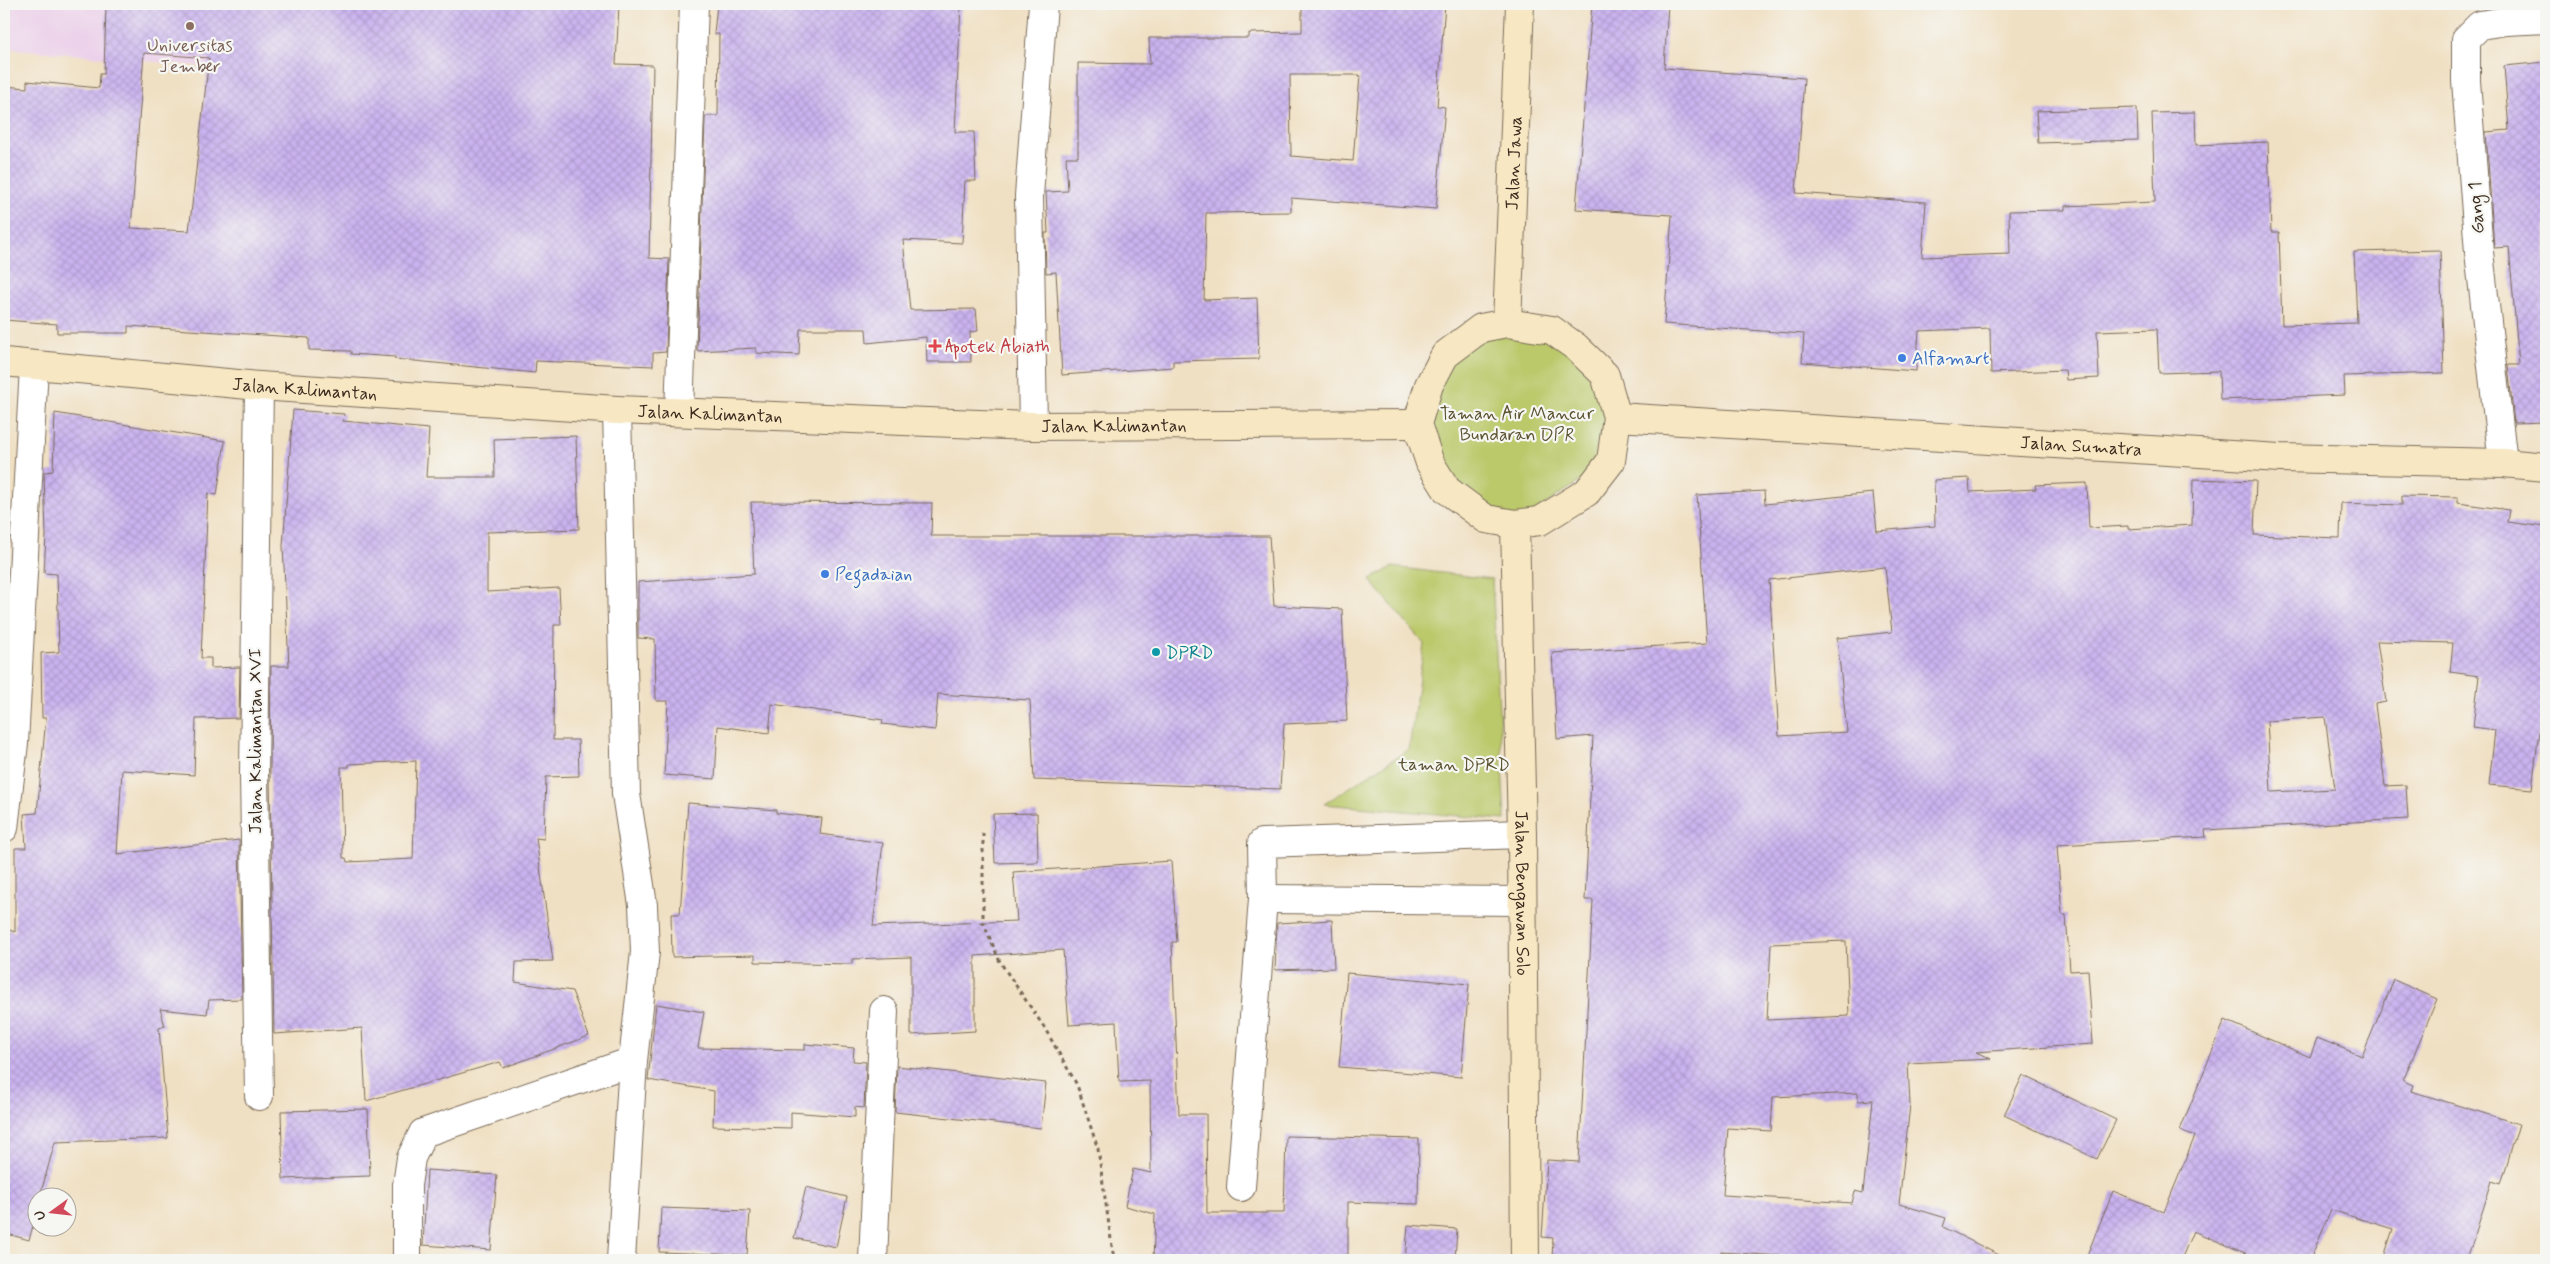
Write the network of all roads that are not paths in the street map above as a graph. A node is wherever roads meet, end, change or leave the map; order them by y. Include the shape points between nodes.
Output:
1 (694, 4) edge
2 (1043, 4) edge
3 (1520, 4) edge
4 (2546, 19) edge
5 (1507, 323) junction
6 (4, 362) edge
7 (34, 366) junction
8 (259, 386) junction
9 (617, 410) junction
10 (679, 412) junction
11 (1617, 416) junction
12 (1417, 424) junction
13 (1033, 426) junction
14 (2503, 463) junction
15 (2546, 467) edge
16 (1514, 524) junction
17 (4, 828) edge
18 (1522, 834) junction
19 (1263, 899) junction
20 (1521, 901) junction
21 (884, 1011) dead end
22 (633, 1061) junction
23 (259, 1096) dead end
24 (1241, 1187) dead end
25 (407, 1260) edge
26 (621, 1260) edge
27 (873, 1260) edge
28 (1525, 1260) edge

1 - 10 street
2 - 13 street via 1029,196
3 - 5 main road, Jalan Jawa
4 - 14 street, Gang 1 via 2480,25 2466,39 2466,81 2479,252
5 - 11 main road via 1552,330 1576,347 1606,375
5 - 12 main road via 1481,328 1445,355 1429,385
6 - 7 main road, Jalan Kalimantan
7 - 8 main road, Jalan Kalimantan
7 - 17 street via 14,743
8 - 9 main road, Jalan Kalimantan
8 - 23 street, Jalan Kalimantan XVI via 254,774
9 - 10 main road, Jalan Kalimantan
9 - 22 street via 626,794 643,905 645,952
10 - 13 main road, Jalan Kalimantan
11 - 14 main road, Jalan Sumatra via 2280,458
11 - 16 main road via 1611,460 1587,492 1540,521
12 - 13 main road, Jalan Kalimantan
12 - 16 main road via 1430,464 1448,490 1486,518
14 - 15 main road, Jalan Sumatra
16 - 18 main road, Jalan Bengawan Solo
18 - 19 street via 1262,843
18 - 20 main road, Jalan Bengawan Solo
19 - 20 street
19 - 24 street
20 - 28 main road, Jalan Bengawan Solo
21 - 27 street
22 - 25 street via 423,1134 411,1158 407,1186
22 - 26 street

